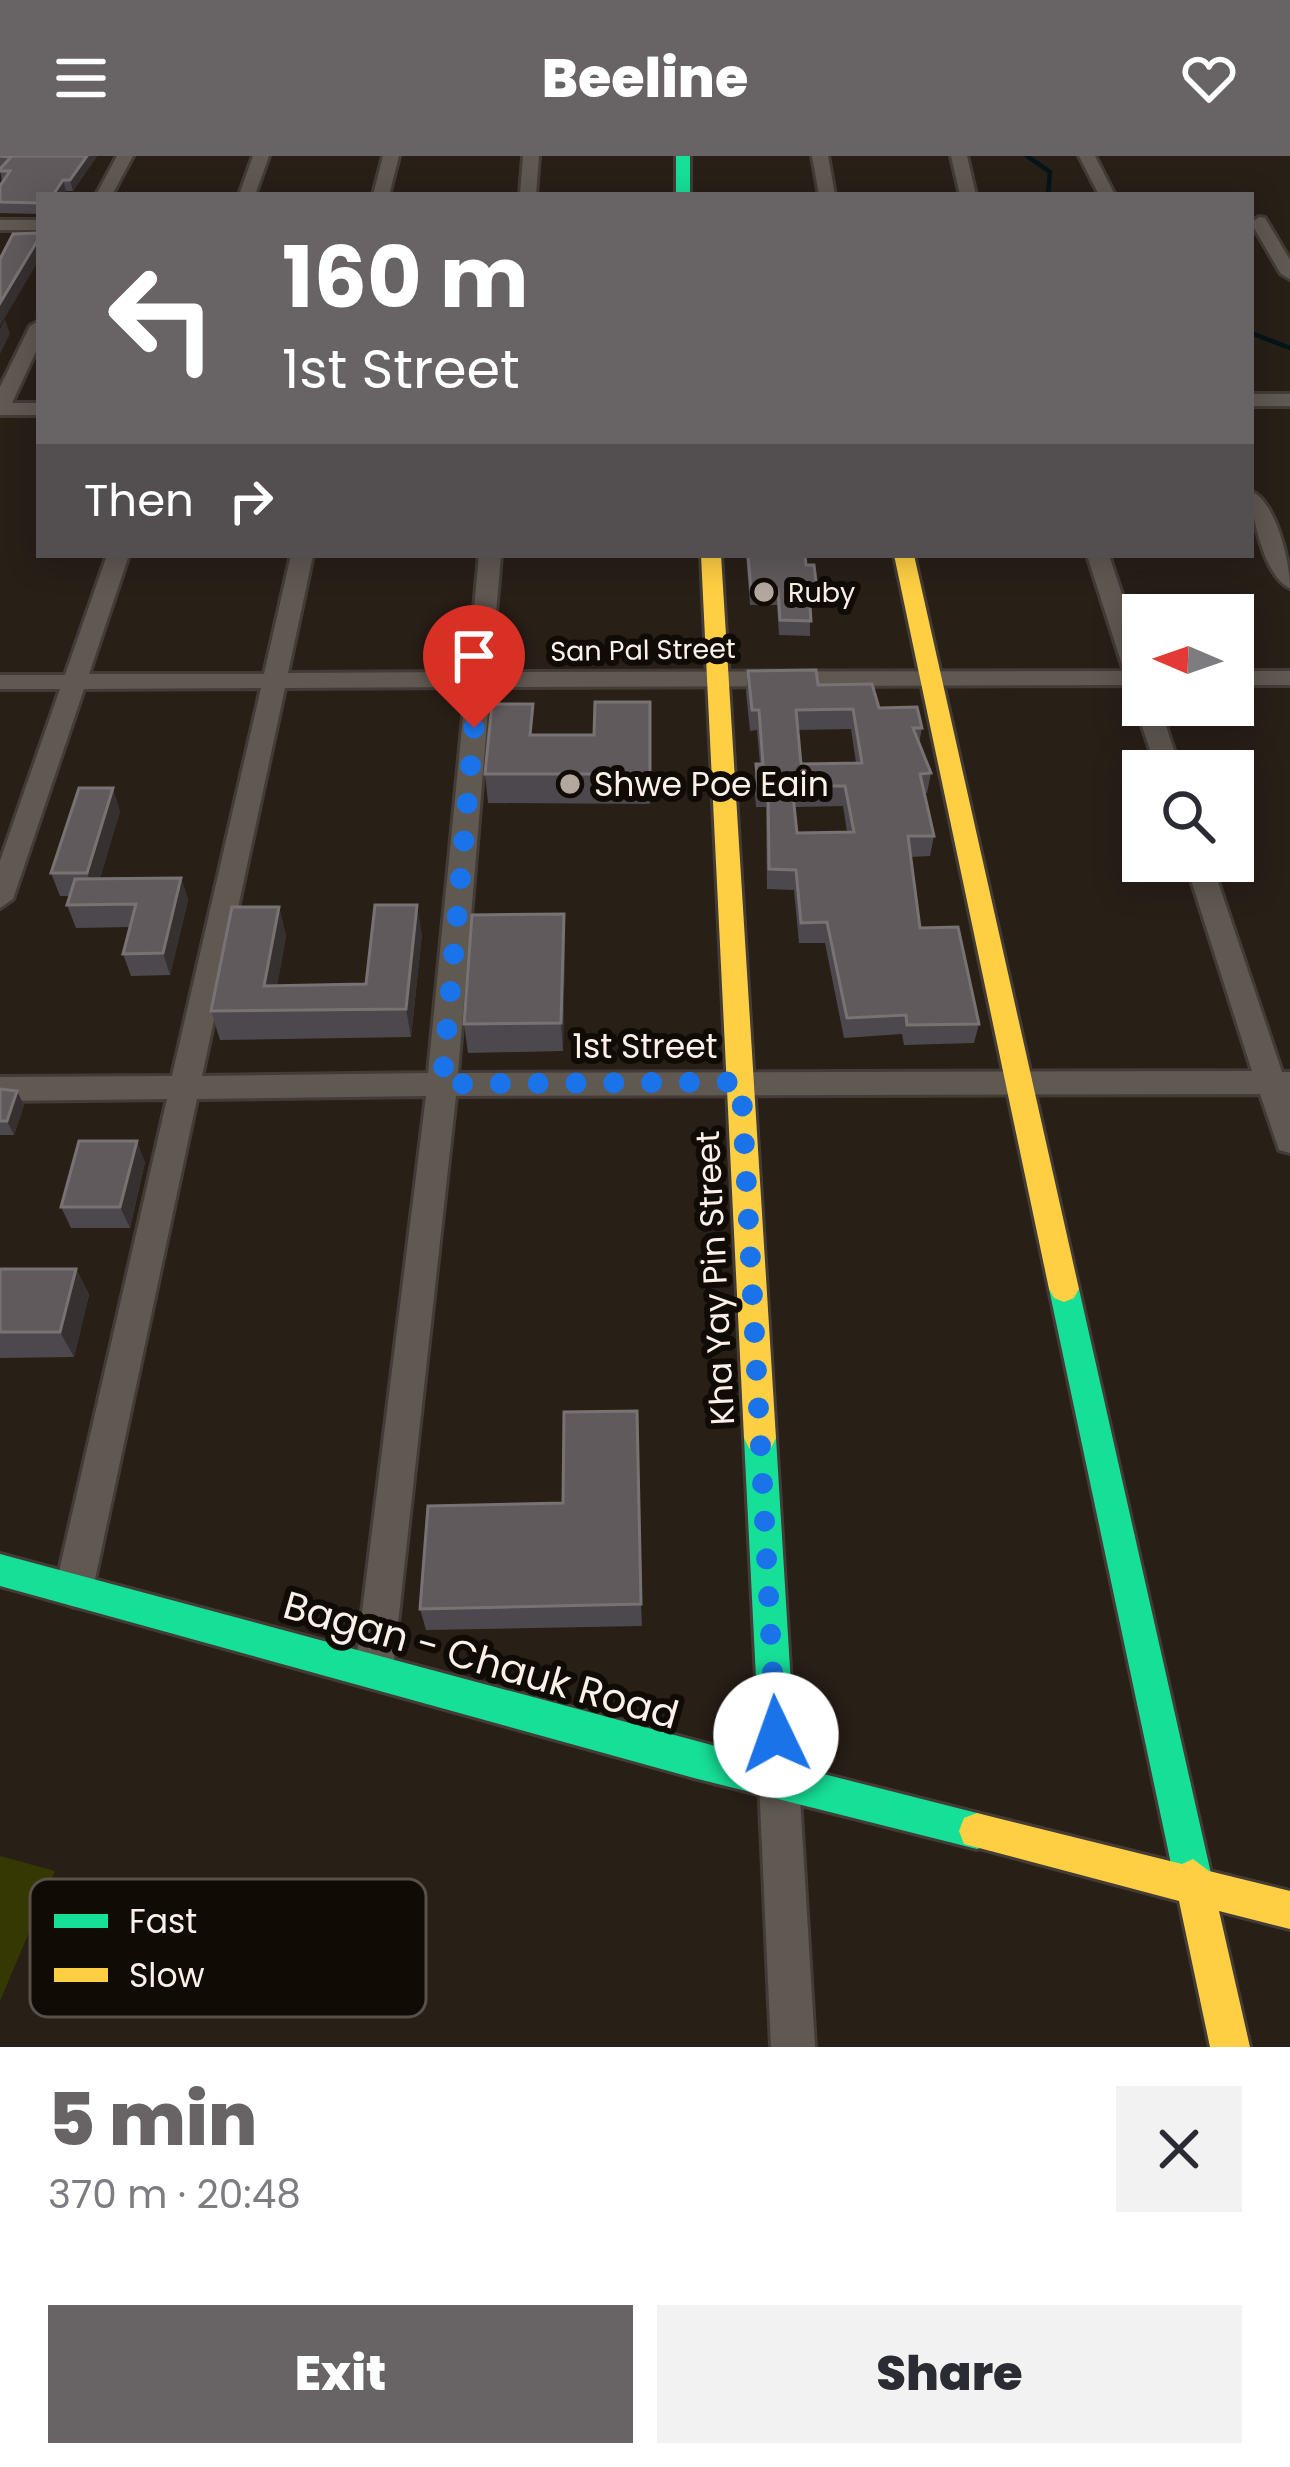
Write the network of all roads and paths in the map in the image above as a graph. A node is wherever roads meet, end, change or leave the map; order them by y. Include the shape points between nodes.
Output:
1 (125, 156) edge
2 (261, 156) edge
3 (391, 156) edge
4 (531, 156) edge
5 (683, 156) edge
6 (820, 156) edge
7 (959, 156) edge
8 (1087, 156) edge
9 (106, 192) edge
10 (248, 192) edge
11 (382, 192) edge
12 (528, 192) edge
13 (683, 192) edge
14 (826, 192) edge
15 (967, 192) edge
16 (1105, 192) edge
17 (1287, 218) edge
18 (1255, 222) edge
19 (0, 225) edge
20 (36, 225) edge
21 (1290, 274) edge
22 (36, 332) edge
23 (1254, 400) edge
24 (1290, 400) edge
25 (0, 408) edge
26 (36, 409) edge
27 (1254, 503) edge
28 (117, 558) edge
29 (301, 558) edge
30 (490, 558) edge
31 (711, 558) edge
32 (905, 558) edge
33 (1100, 558) edge
34 (1290, 581) edge
35 (1122, 626) edge
36 (926, 675) junction
37 (1254, 678) edge
38 (1290, 678) edge
39 (718, 680) junction
40 (0, 682) edge
41 (73, 682) junction
42 (273, 683) junction
43 (478, 683) junction
44 (1122, 683) edge
45 (1206, 882) edge
46 (0, 899) edge
47 (741, 1082) junction
48 (1022, 1082) junction
49 (1281, 1083) edge
50 (442, 1084) junction
51 (183, 1088) junction
52 (0, 1089) edge
53 (1290, 1142) edge
54 (0, 1570) edge
55 (74, 1589) junction
56 (374, 1669) junction
57 (779, 1781) junction
58 (1194, 1884) junction
59 (1290, 1910) edge
60 (793, 2047) edge
61 (1230, 2047) edge

1 - 9 street
2 - 10 street
3 - 11 street
4 - 12 street
5 - 13 street
6 - 14 street
7 - 15 street
8 - 16 street
17 - 18 street
18 - 21 street
19 - 20 street
22 - 25 street
23 - 24 street
25 - 26 street
27 - 34 street
28 - 41 street
29 - 42 street
30 - 43 street
31 - 39 street, Kha Yay Pin Street
32 - 36 street
33 - 35 street
36 - 39 street, San Pal Street
36 - 44 street, San Pal Street
36 - 48 street
37 - 38 street
39 - 43 street, San Pal Street
39 - 47 street, Kha Yay Pin Street
40 - 41 street, San Pal Street
41 - 42 street, San Pal Street
41 - 46 street
42 - 43 street, San Pal Street
42 - 51 street
43 - 50 street
45 - 49 street
47 - 48 street, 1st Street
47 - 50 street, 1st Street
47 - 57 street, Kha Yay Pin Street
48 - 49 street, 1st Street
48 - 58 street
49 - 53 street
50 - 51 street, 1st Street
50 - 56 street
51 - 52 street, 1st Street
51 - 55 street
54 - 55 street, Bagan - Chauk Road
55 - 56 street, Bagan - Chauk Road
56 - 57 street, Bagan - Chauk Road
57 - 58 street, Bagan - Chauk Road
57 - 60 street
58 - 59 street, Bagan - Chauk Road
58 - 61 street

